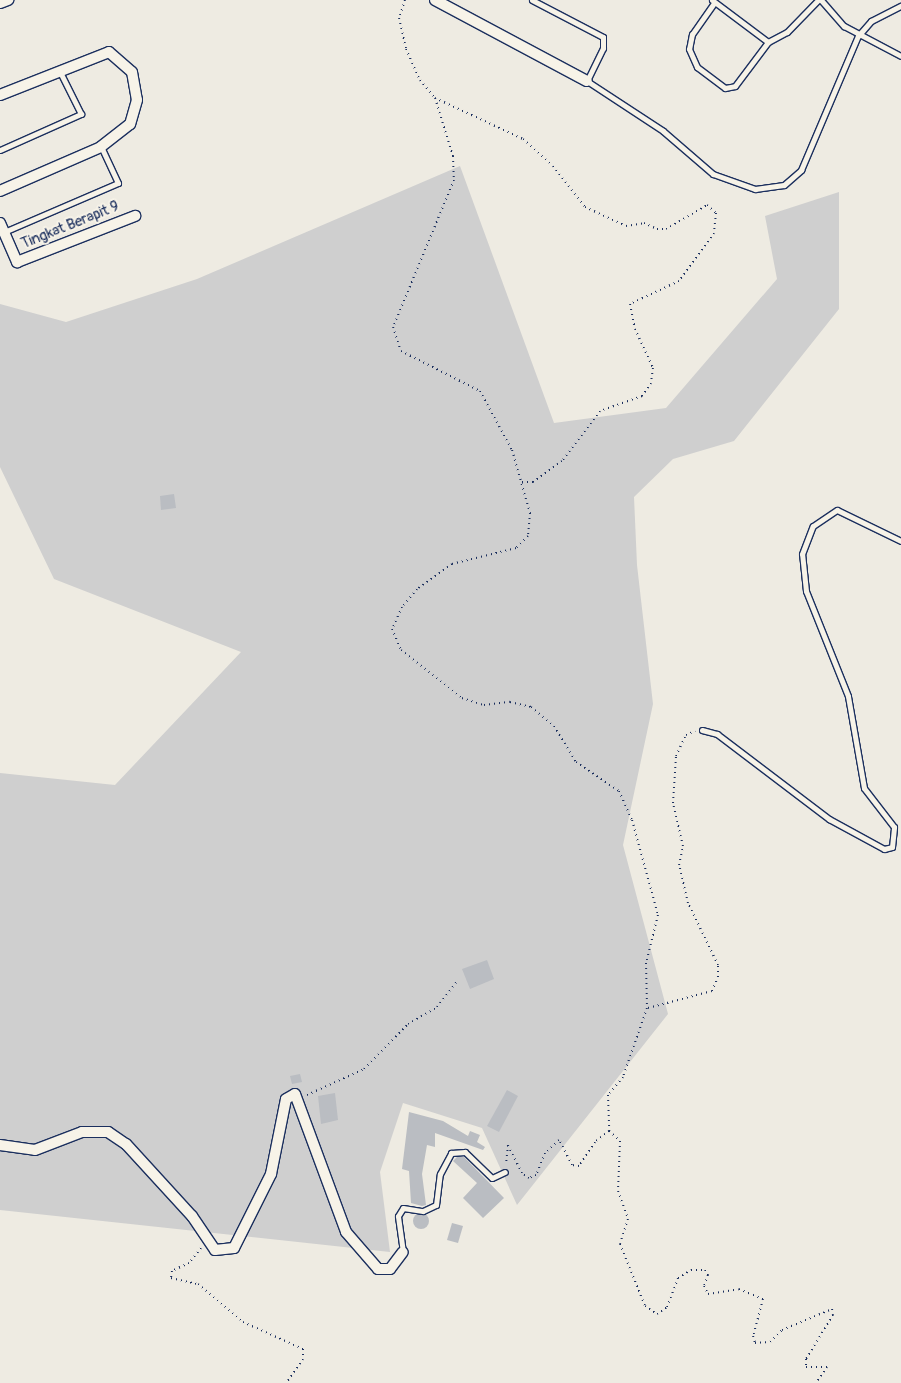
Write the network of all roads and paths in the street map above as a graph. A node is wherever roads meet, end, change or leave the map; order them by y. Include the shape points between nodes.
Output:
1 (8, 0) edge
2 (405, 0) edge
3 (435, 0) edge
4 (532, 0) edge
5 (820, 0) edge
6 (713, 1) edge
7 (0, 3) edge
8 (901, 6) edge
9 (858, 36) junction
10 (768, 42) junction
11 (901, 56) edge
12 (59, 71) junction
13 (587, 81) junction
14 (0, 95) edge
15 (435, 98) junction
16 (101, 147) junction
17 (0, 150) edge
18 (0, 191) edge
19 (135, 216) dead end
20 (2, 227) edge
21 (521, 482) junction
22 (901, 541) edge
23 (702, 730) joint
24 (457, 981) dead end
25 (647, 1008) junction
26 (300, 1097) junction
27 (609, 1131) junction
28 (0, 1145) edge
29 (505, 1172) joint
30 (206, 1240) junction
31 (403, 1252) joint
32 (286, 1383) edge
33 (816, 1383) edge

1 - 7 street
2 - 15 path via 400,18 406,49 420,80
3 - 13 street
4 - 13 lane via 603,37 603,48
5 - 9 lane
5 - 10 lane via 786,32
6 - 10 lane
6 - 10 lane via 692,34 688,49 697,67 725,88 735,86
8 - 9 lane via 871,21
9 - 11 lane
9 - 13 lane via 801,170 784,185 755,189 727,181 642,116
12 - 14 street
12 - 16 street via 109,52 132,72 136,116
12 - 17 lane via 81,114
15 - 21 path via 453,156 454,180 393,327 400,351 480,391 502,426
15 - 21 path via 523,139 553,166 585,207 604,218 626,226 644,222 666,229 708,205 716,213 714,233 679,281 630,304 635,329 653,368 651,383 642,396 600,411 562,461 533,482
16 - 18 street
16 - 20 lane via 118,183
19 - 20 street, Tingkat Berapit 9 via 17,262
21 - 25 path via 530,513 528,536 516,548 452,564 417,589 402,607 392,630 401,650 462,698 484,705 510,702 532,707 554,726 576,762 619,790 632,820 658,915 646,963
22 - 23 lane via 837,510 813,526 802,554 806,591 848,696 864,788 894,827 892,847 884,849 829,819 717,734
23 - 25 path via 686,735 676,756 673,803 683,846 679,865 688,903 718,965 718,977 712,991 690,994 659,1008
24 - 26 path via 437,1007 408,1024 364,1070
25 - 27 path via 623,1077 608,1096
26 - 30 street via 295,1094 286,1099 271,1174 234,1248 215,1250
26 - 31 street via 346,1232 378,1269 390,1269
27 - 29 path via 595,1142 579,1166 572,1166 559,1140 552,1144 536,1175 529,1178 508,1145
27 - 33 path via 620,1141 618,1191 628,1220 620,1244 645,1306 657,1314 667,1307 675,1284 691,1270 705,1270 708,1275 704,1286 708,1294 739,1289 764,1299 753,1336 755,1344 770,1342 782,1330 832,1309 833,1314 806,1359 806,1367 827,1367
28 - 30 street via 35,1150 82,1132 108,1132 126,1144 192,1216
29 - 31 lane via 492,1178 465,1152 451,1154 440,1174 436,1204 423,1211 403,1208 398,1216
30 - 32 path via 189,1263 172,1271 171,1278 198,1284 242,1322 303,1349 304,1360

